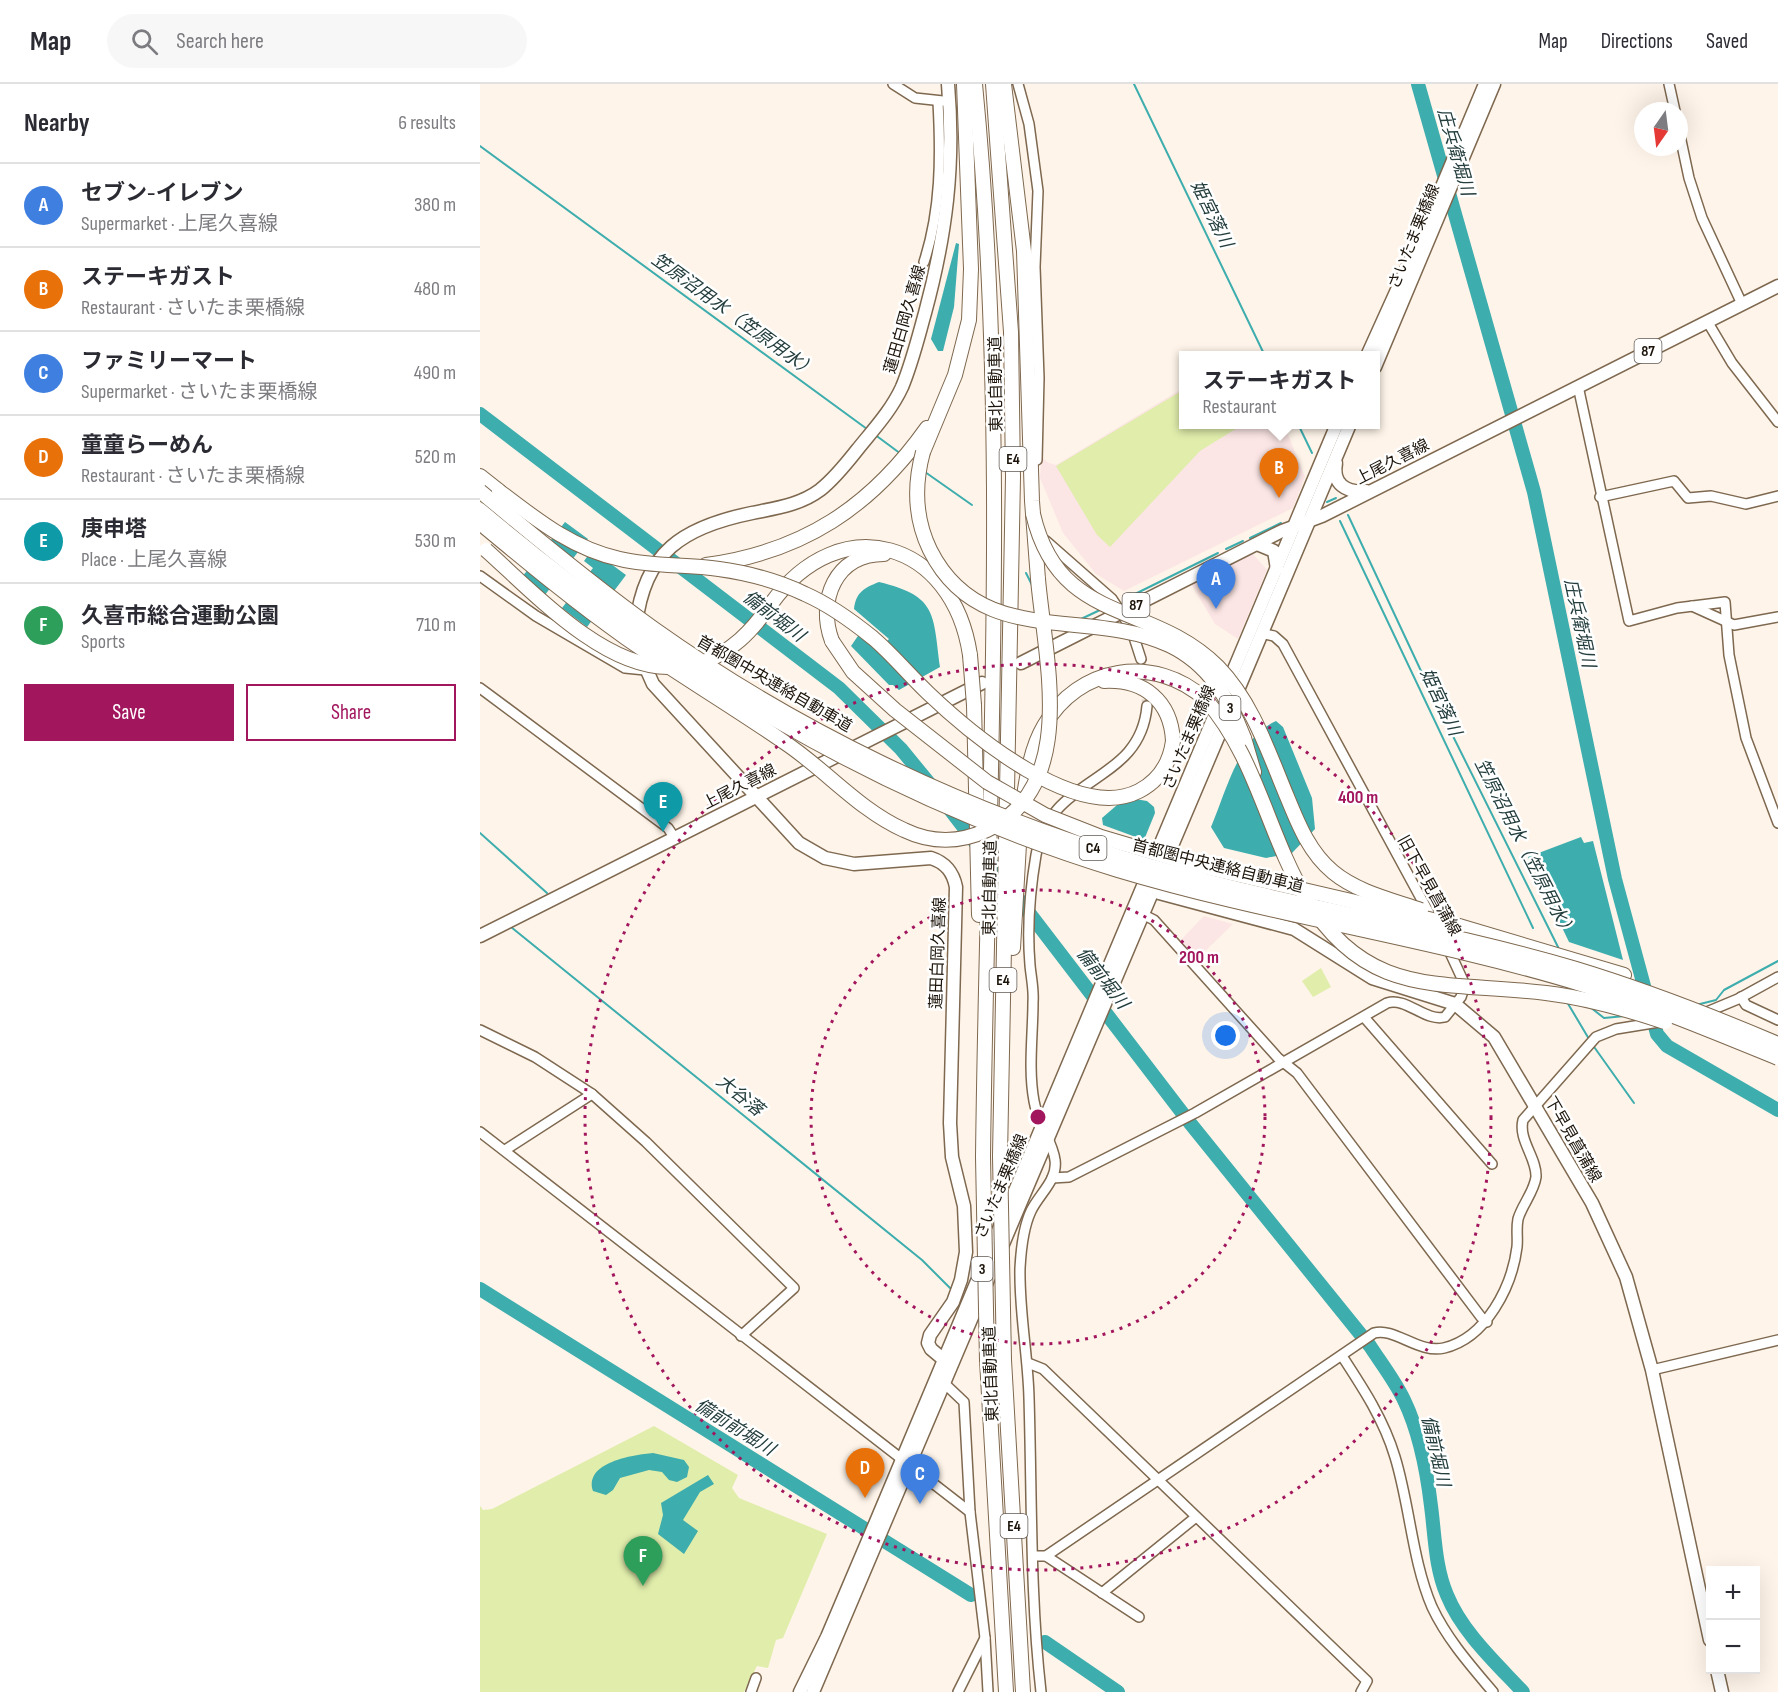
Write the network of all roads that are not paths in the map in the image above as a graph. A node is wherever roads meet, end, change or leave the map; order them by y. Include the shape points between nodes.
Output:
1 (893, 84) edge
2 (948, 84) edge
3 (964, 84) edge
4 (975, 84) edge
5 (993, 84) edge
6 (1004, 84) edge
7 (1018, 84) edge
8 (1485, 84) edge
9 (1494, 84) edge
10 (1669, 84) edge
11 (944, 101) junction
12 (1673, 102) edge
13 (1684, 156) edge
14 (924, 262) dead end
15 (1778, 286) edge
16 (1742, 304) junction
17 (1707, 321) junction
18 (1369, 351) edge
19 (1380, 355) edge
20 (1578, 386) junction
21 (1778, 422) edge
22 (1335, 429) edge
23 (1348, 429) edge
24 (919, 449) junction
25 (1338, 453) junction
26 (480, 476) edge
27 (480, 491) edge
28 (1370, 491) junction
29 (1778, 496) edge
30 (1600, 497) junction
31 (480, 510) edge
32 (1033, 514) junction
33 (1309, 520) junction
34 (480, 523) edge
35 (1297, 525) junction
36 (480, 543) edge
37 (1257, 544) junction
38 (912, 561) junction
39 (695, 567) junction
40 (1276, 573) junction
41 (480, 576) edge
42 (1692, 606) junction
43 (1122, 612) junction
44 (1778, 617) edge
45 (1727, 622) junction
46 (1262, 633) junction
47 (1141, 659) tunnel mouth
48 (1022, 663) dead end
49 (645, 670) junction
50 (982, 683) dead end
51 (480, 688) edge
52 (1077, 690) junction
53 (1146, 706) tunnel mouth
54 (755, 795) junction
55 (1265, 808) junction
56 (1778, 823) edge
57 (674, 837) junction
58 (1147, 887) junction
59 (982, 900) junction
60 (1142, 914) junction
61 (1459, 926) junction
62 (1009, 933) junction
63 (480, 936) edge
64 (1778, 977) edge
65 (1106, 986) junction
66 (1741, 997) junction
67 (1455, 1004) junction
68 (1364, 1017) junction
69 (1778, 1020) edge
70 (480, 1030) edge
71 (1778, 1037) edge
72 (1778, 1044) edge
73 (1778, 1059) edge
74 (1283, 1063) junction
75 (589, 1092) junction
76 (1535, 1105) junction
77 (480, 1132) edge
78 (1045, 1135) junction
79 (503, 1149) junction
80 (1492, 1164) dead end
81 (1052, 1178) junction
82 (1487, 1322) junction
83 (741, 1336) junction
84 (1778, 1340) edge
85 (1345, 1354) junction
86 (943, 1359) junction
87 (1028, 1363) junction
88 (1652, 1370) junction
89 (944, 1383) junction
90 (906, 1463) junction
91 (1159, 1480) junction
92 (970, 1512) junction
93 (1196, 1517) junction
94 (871, 1545) junction
95 (1034, 1556) junction
96 (1046, 1556) junction
97 (1102, 1593) junction
98 (1139, 1617) dead end
99 (1706, 1621) edge
100 (985, 1638) junction
101 (1718, 1674) edge
102 (756, 1678) dead end
103 (751, 1692) edge
104 (800, 1692) edge
105 (813, 1692) edge
106 (958, 1692) edge
107 (988, 1692) edge
108 (1006, 1692) edge
109 (1023, 1692) edge
110 (1041, 1692) edge
111 (1361, 1692) edge
112 (1493, 1692) edge
113 (1722, 1692) edge

1 - 11 street via 915,98
2 - 11 main road, 蓮田白岡久喜線
3 - 24 highway via 971,300 961,358
4 - 59 highway, 東北自動車道 / E4, bridge via 988,271 995,544 991,814
5 - 62 highway, 東北自動車道 / E4 via 1012,377
6 - 32 highway via 1024,251
7 - 43 street via 1029,124 1038,191 1035,513 1050,546 1093,580
8 - 18 main road, さいたま栗橋線
9 - 19 main road, さいたま栗橋線
10 - 12 street
11 - 14 street via 939,186
11 - 49 main road, 蓮田白岡久喜線 via 951,152 947,219 902,388 854,454 820,490 800,502 698,528 672,544 652,568 638,606 636,627
13 - 16 street via 1702,218
15 - 16 main road, 上尾久喜線 / 87
16 - 17 main road, 上尾久喜線 / 87
17 - 20 main road, 上尾久喜線 / 87
17 - 21 street via 1732,363
20 - 28 main road, 上尾久喜線 / 87
20 - 30 street
22 - 35 main road, さいたま栗橋線 / 3
23 - 25 main road, さいたま栗橋線 / 3
24 - 39 highway, bridge via 871,494 811,534 762,554
24 - 55 highway, bridge via 917,498 922,529 934,558 952,581 976,601 1004,614 1140,636 1169,645 1193,661 1214,680 1229,702
25 - 28 main road via 1335,476 1339,484 1352,492
25 - 33 main road, さいたま栗橋線 / 3
26 - 39 highway, bridge via 543,525 582,546 637,563
27 - 72 highway, 首都圏中央連絡自動車道 / C4, bridge via 594,584 701,660 820,731 936,788 1060,837 1170,871 1576,969
28 - 33 main road, 上尾久喜線 / 87
29 - 30 street via 1746,504 1711,496 1688,498 1674,481
30 - 42 street via 1629,621
31 - 73 highway, 首都圏中央連絡自動車道 / C4, bridge via 586,595 703,677 818,744 935,801 1059,850 1157,881 1581,984 1693,1023
32 - 34 highway, bridge via 1050,705 1042,770 1025,801 1004,821 970,837 944,840 919,836 883,818 786,743 624,636
32 - 61 highway, bridge via 1047,556 1072,585 1112,609 1179,638 1226,676 1258,730 1308,843 1324,864 1353,884
33 - 35 main road, 上尾久喜線 / 87
33 - 46 main road, さいたま栗橋線 / 3
35 - 37 main road, 上尾久喜線 / 87
35 - 40 main road, さいたま栗橋線 / 3
36 - 38 highway, bridge via 598,643 648,665 681,666 715,658 743,639 789,580 804,567 839,550 880,549
37 - 40 main road via 1274,552
37 - 43 main road, 上尾久喜線 / 87
38 - 59 highway, bridge via 937,578 952,597 970,655
38 - 61 highway, bridge via 879,554 843,569 830,589 825,608 832,641 853,672 987,782 1045,815 1101,837 1192,864
39 - 52 highway, bridge via 765,579 830,607 876,640 928,693 979,736 1068,789 1097,797 1145,788 1168,763 1173,741 1166,710 1151,692 1140,686 1108,681
40 - 58 main road, さいたま栗橋線 / 3
41 - 49 street via 536,616 625,668
42 - 45 street
42 - 45 street via 1725,602
43 - 47 street
43 - 48 main road, 上尾久喜線 / 87
44 - 45 street via 1734,625
45 - 56 street via 1729,655 1746,738
46 - 58 main road, さいたま栗橋線 / 3
46 - 67 street, 旧下早見菖蒲線 via 1284,644 1463,976 1465,985
49 - 54 main road, 蓮田白岡久喜線 via 653,684
50 - 54 main road, 上尾久喜線
51 - 57 street via 668,828
52 - 55 highway, bridge via 1102,676 1139,671 1178,681 1206,700 1230,731
52 - 62 highway via 1055,710 1033,753 1021,816
53 - 78 street via 1143,727 1129,754 1077,790 1055,812 1040,839 1033,871 1030,954 1034,999 1032,1093
54 - 57 main road, 上尾久喜線
54 - 86 main road, 蓮田白岡久喜線 via 792,837 825,858 864,864 931,858 948,867 955,880 950,1123 952,1157 964,1206 966,1252 953,1302 928,1343
55 - 73 highway, bridge via 1297,883 1321,921 1349,950 1383,971 1434,985 1546,993 1601,1003
57 - 63 main road, 上尾久喜線
58 - 60 main road, さいたま栗橋線 / 3
58 - 65 main road, さいたま栗橋線 / 3
58 - 67 main road, 下早見菖蒲線 via 1287,926 1372,978
59 - 108 highway, 東北自動車道 / E4, bridge via 987,1360
60 - 65 main road, さいたま栗橋線 / 3
60 - 74 street via 1154,920
61 - 71 highway via 1624,975
62 - 109 highway, 東北自動車道 / E4, bridge via 1000,1156 1004,1360
64 - 66 street
65 - 78 main road, さいたま栗橋線 / 3
66 - 69 street via 1746,1005
66 - 76 street via 1696,1015 1616,1029 1596,1037
67 - 68 street via 1443,1018 1394,1002
67 - 76 main road, 下早見菖蒲線 via 1494,1037
68 - 74 street
68 - 80 street
70 - 75 street via 535,1057
74 - 81 street via 1069,1177
74 - 82 street via 1297,1073
75 - 79 street
75 - 83 street via 646,1142 794,1288
76 - 82 street via 1522,1124 1535,1181 1518,1221 1514,1260
76 - 88 main road, 下早見菖蒲線 via 1592,1203 1626,1277
77 - 79 street
78 - 81 street via 1055,1160
78 - 86 main road, さいたま栗橋線 / 3
78 - 89 main road, さいたま栗橋線 / 3
79 - 83 street
81 - 87 street via 1034,1206 1023,1238 1021,1312
82 - 85 street via 1442,1349 1420,1347 1384,1332 1374,1333
83 - 90 street
84 - 88 street
85 - 91 street
85 - 112 street via 1390,1441 1433,1608 1450,1639
86 - 90 main road, さいたま栗橋線 / 3
87 - 91 street via 1042,1369
87 - 95 street
88 - 99 main road, 下早見菖蒲線
89 - 90 main road, さいたま栗橋線 / 3
89 - 92 street via 964,1402
90 - 92 street
90 - 94 main road, さいたま栗橋線 / 3
91 - 93 street
91 - 96 street
92 - 100 street
93 - 97 street
93 - 111 street via 1367,1681
94 - 104 main road, さいたま栗橋線 / 3
94 - 105 main road, さいたま栗橋線 / 3
95 - 96 street
95 - 110 street
96 - 97 street
97 - 98 street
100 - 106 street
100 - 107 street
101 - 113 main road
102 - 103 street

